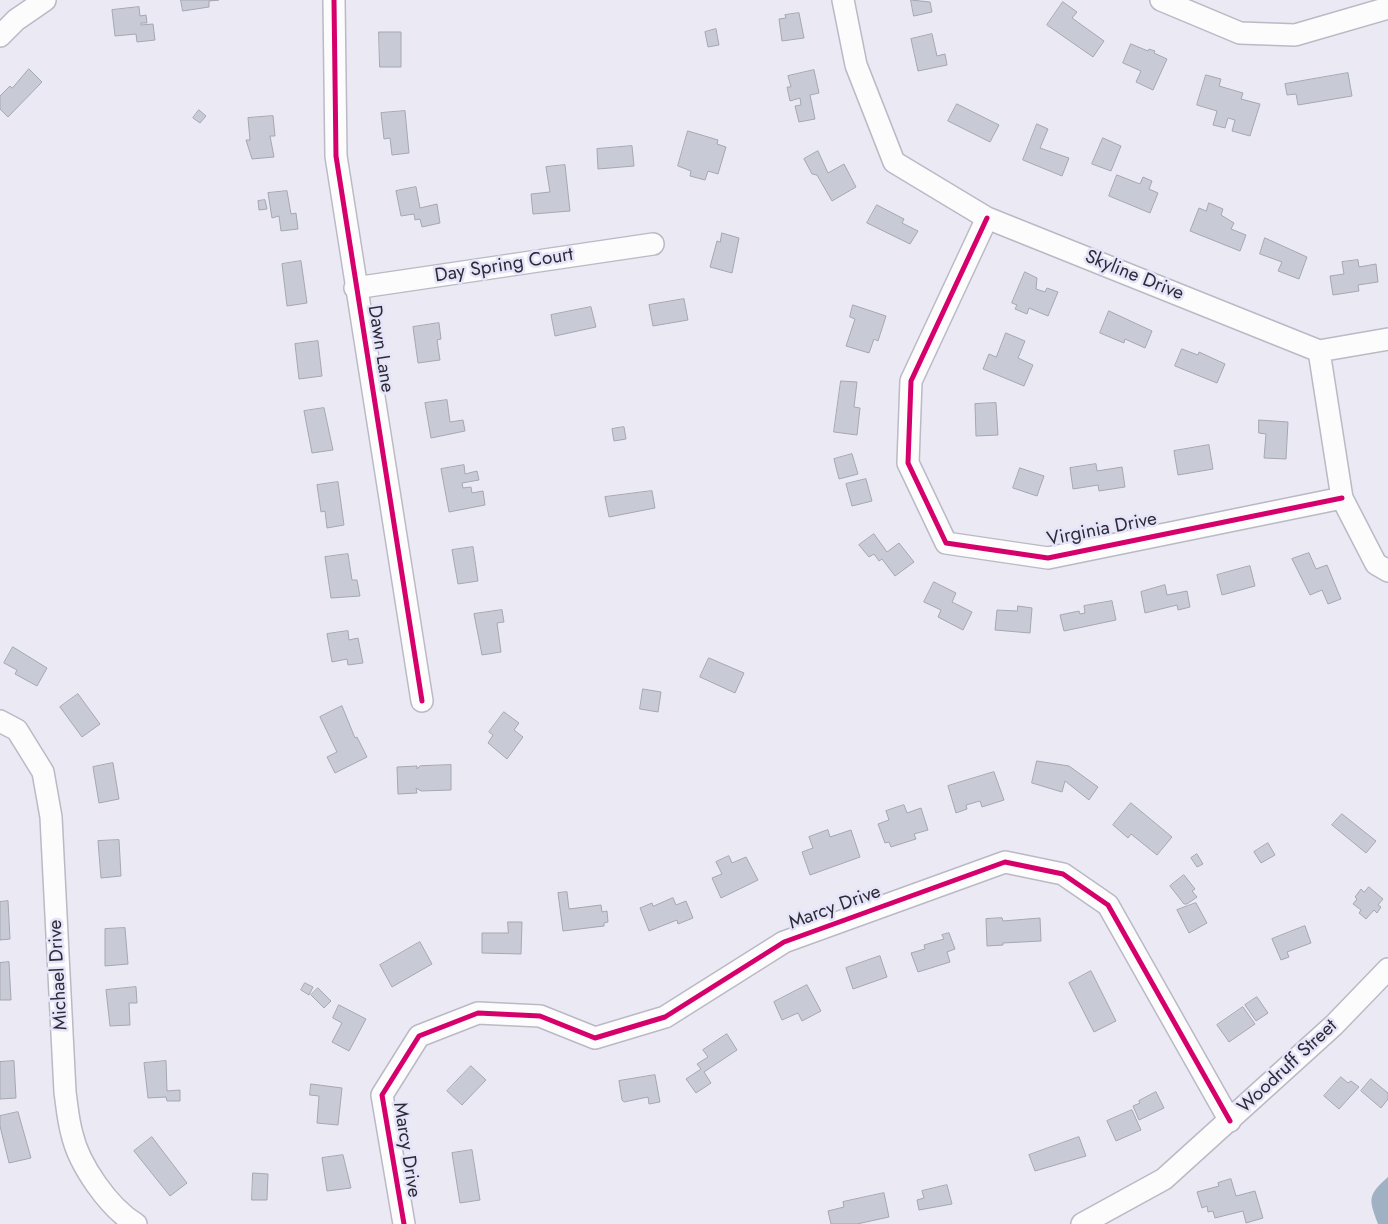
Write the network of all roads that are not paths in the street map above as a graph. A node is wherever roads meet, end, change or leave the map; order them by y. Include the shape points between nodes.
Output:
1 (45, 0) edge
2 (334, 0) edge
3 (843, 0) edge
4 (1161, 0) edge
5 (1388, 8) edge
6 (0, 36) edge
7 (987, 218) junction
8 (653, 244) dead end
9 (355, 288) junction
10 (1388, 339) edge
11 (1319, 351) junction
12 (1342, 498) junction
13 (1388, 572) edge
14 (422, 701) dead end
15 (0, 721) edge
16 (1388, 970) edge
17 (1230, 1121) junction
18 (136, 1224) edge
19 (404, 1224) edge
20 (1082, 1224) edge

1 - 6 street
2 - 9 street, Dawn Lane via 336,156
3 - 7 street, Skyline Drive via 856,65 894,162
4 - 5 street via 1240,33 1295,35
7 - 11 street, Skyline Drive
7 - 12 street, Virginia Drive via 912,380 908,463 946,543 1048,558
8 - 9 street, Day Spring Court
9 - 14 street, Dawn Lane
10 - 11 street
11 - 12 street
12 - 13 street via 1376,564
15 - 18 street, Michael Drive via 17,730 43,772 51,817 65,1092 72,1135 94,1181
16 - 17 street, Woodruff Street
17 - 19 street, Marcy Drive via 1108,905 1063,874 1005,862 784,942 665,1017 595,1038 540,1016 478,1012 419,1036 382,1095
17 - 20 street, Woodruff Street via 1164,1179

